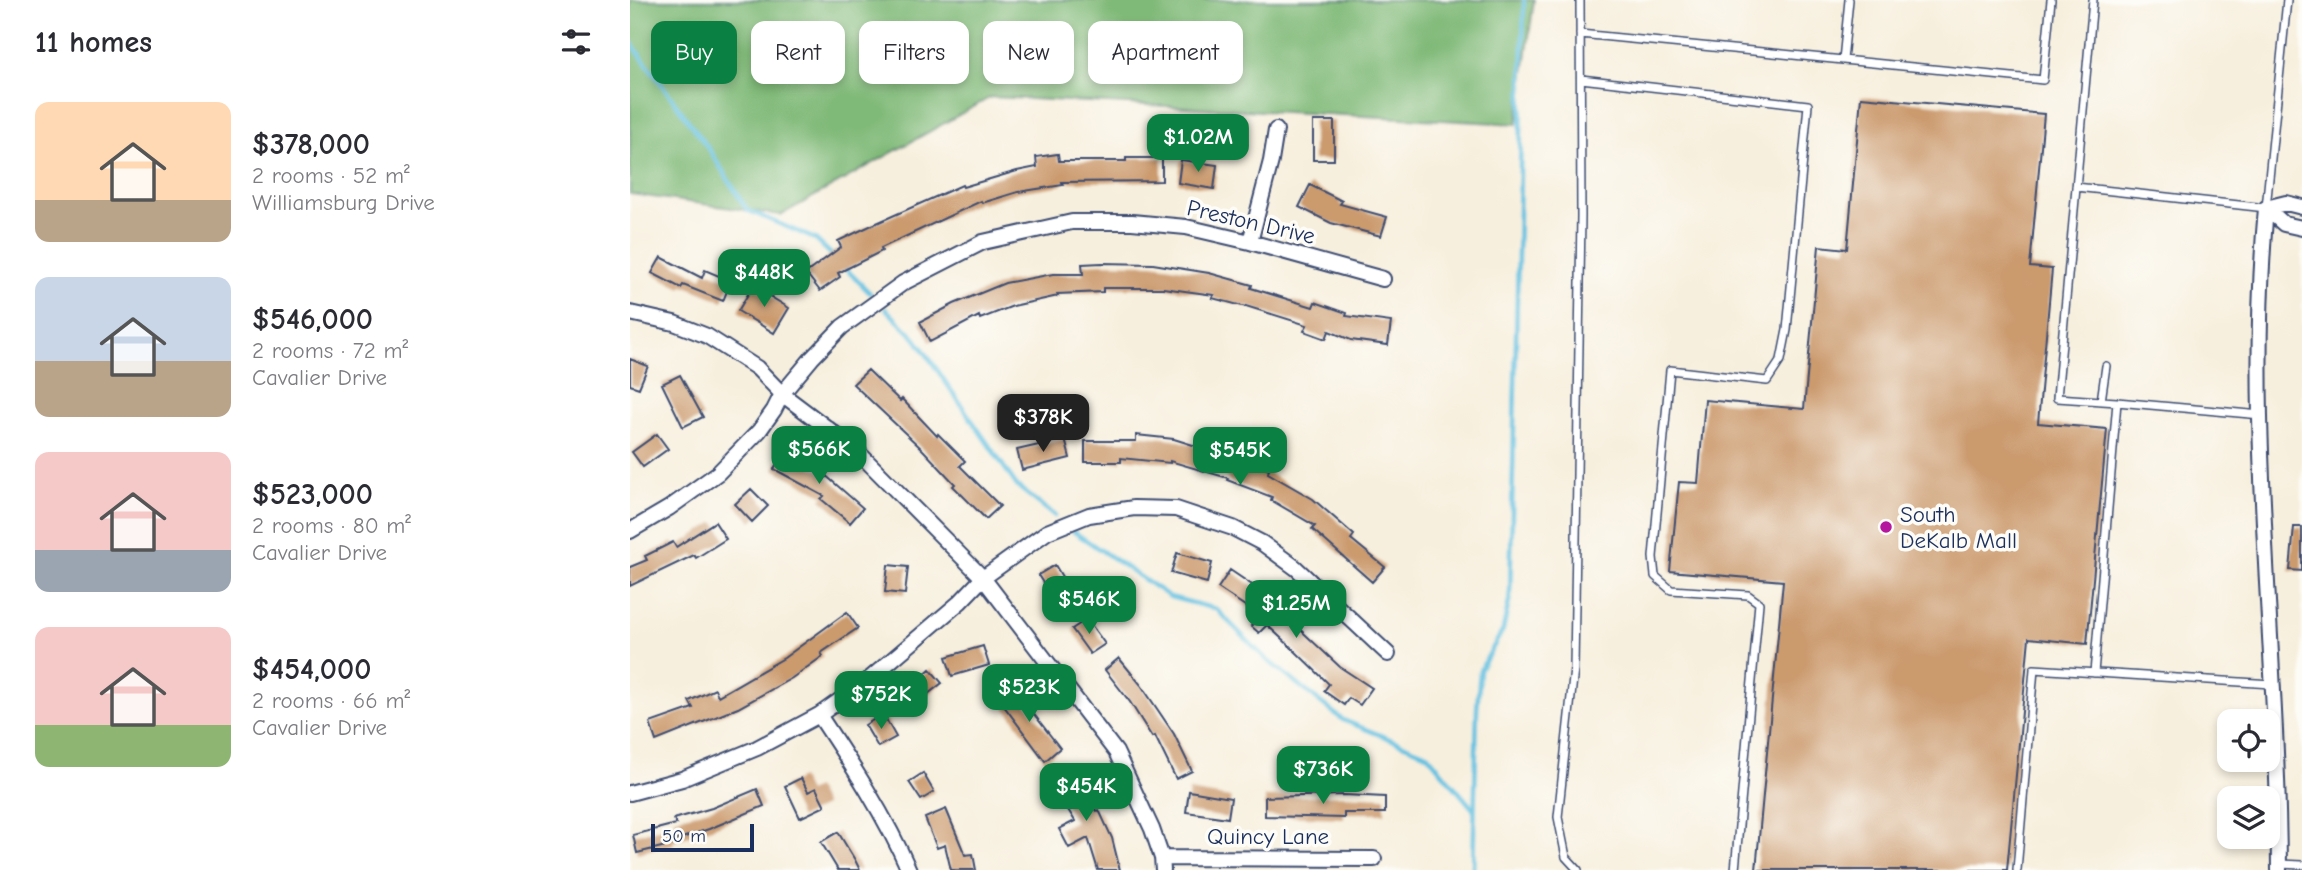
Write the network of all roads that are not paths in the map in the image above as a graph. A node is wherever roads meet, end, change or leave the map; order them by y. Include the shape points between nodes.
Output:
1 (1580, 0) edge
2 (1849, 0) edge
3 (2051, 0) edge
4 (2093, 0) edge
5 (2287, 0) edge
6 (1580, 34) junction
7 (1843, 60) junction
8 (1581, 79) junction
9 (1276, 130) dead end
10 (2076, 187) junction
11 (2302, 207) edge
12 (2266, 208) junction
13 (2302, 228) edge
14 (1250, 242) junction
15 (1383, 279) dead end
16 (630, 313) edge
17 (2106, 366) dead end
18 (782, 394) junction
19 (2101, 401) junction
20 (2118, 402) junction
21 (2262, 415) junction
22 (630, 531) edge
23 (983, 578) junction
24 (1388, 654) dead end
25 (2094, 673) junction
26 (2273, 684) junction
27 (819, 715) junction
28 (630, 793) edge
29 (1374, 859) dead end
30 (1162, 864) edge
31 (2302, 864) edge
32 (2279, 867) edge
33 (909, 870) edge
34 (1578, 870) edge
35 (1735, 870) edge
36 (2017, 870) edge

1 - 6 lane
2 - 7 lane
3 - 7 lane via 2043,80
4 - 10 lane
5 - 12 lane
6 - 7 lane
6 - 8 lane
8 - 34 lane via 1574,657 1558,817 1566,858
8 - 35 lane via 1808,105 1781,360 1767,381 1670,370 1661,461 1655,576 1671,590 1748,595 1759,603
9 - 14 street
10 - 12 lane
10 - 19 lane via 2057,398
11 - 12 street via 2286,203
12 - 13 street via 2284,224
12 - 21 street via 2259,307
14 - 15 street, Preston Drive
14 - 18 street, Preston Drive via 1186,228 1072,222 983,242 903,283 842,327
16 - 18 street via 707,336 758,368
17 - 19 lane
18 - 22 street, Preston Drive via 759,431 718,473
18 - 23 street via 855,449
19 - 20 lane
20 - 21 lane
20 - 25 lane
21 - 26 street
23 - 24 street via 1047,532 1084,516 1134,508 1176,509 1262,543 1296,568
23 - 27 street via 867,681
23 - 30 street via 1116,752 1152,829
25 - 26 lane
25 - 36 lane via 2034,669
26 - 32 street
27 - 28 street via 757,748 682,779
27 - 33 street via 862,781
29 - 30 street, Quincy Lane
31 - 32 lane

